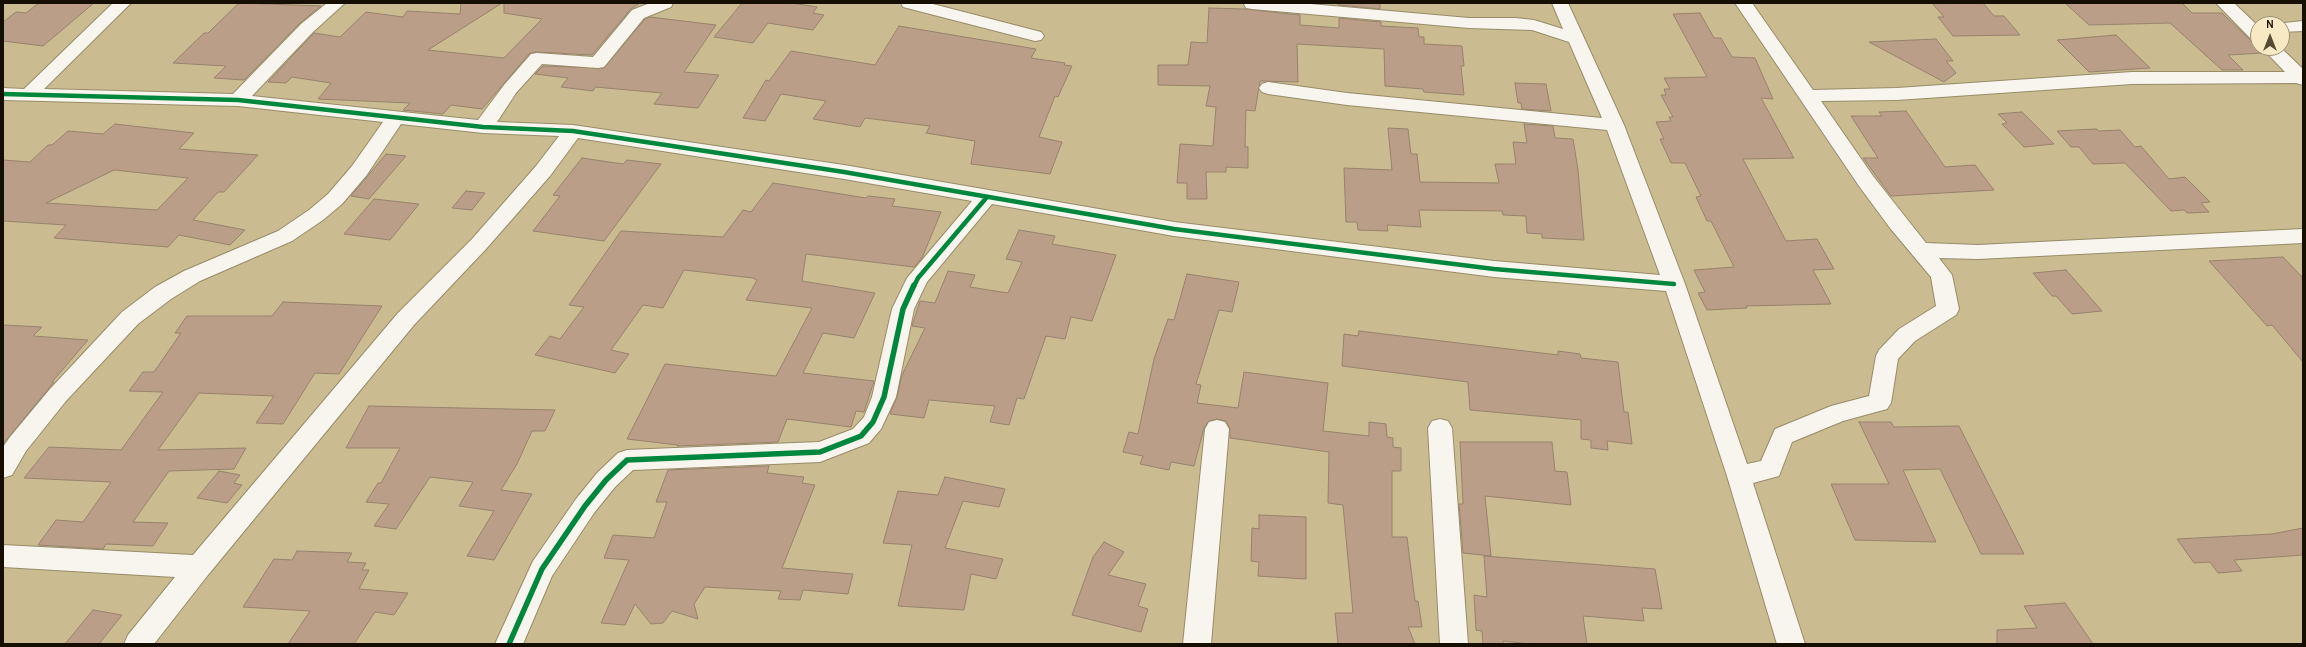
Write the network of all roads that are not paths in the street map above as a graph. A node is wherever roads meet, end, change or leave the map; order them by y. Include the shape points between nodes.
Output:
1 (124, 3) edge
2 (337, 3) edge
3 (665, 3) edge
4 (909, 3) edge
5 (1560, 3) edge
6 (1743, 3) edge
7 (2224, 3) edge
8 (1252, 4) dead end
9 (2250, 26) edge
10 (2303, 26) edge
11 (2290, 27) edge
12 (1035, 36) dead end
13 (1576, 39) junction
14 (2279, 56) edge
15 (2302, 78) edge
16 (1268, 88) dead end
17 (3, 94) edge
18 (28, 94) junction
19 (1809, 96) junction
20 (238, 100) junction
21 (394, 118) junction
22 (1615, 125) junction
23 (482, 127) junction
24 (572, 131) junction
25 (987, 197) junction
26 (2303, 236) edge
27 (1920, 250) junction
28 (1674, 284) junction
29 (1440, 428) dead end
30 (1216, 429) dead end
31 (3, 468) edge
32 (1739, 476) junction
33 (3, 556) edge
34 (199, 567) junction
35 (138, 644) edge
36 (509, 644) edge
37 (1197, 644) edge
38 (1454, 644) edge
39 (1791, 644) edge

1 - 18 street
2 - 20 street via 307,28
3 - 23 street via 638,14 598,63 537,58
4 - 12 street
5 - 13 street
6 - 19 street
7 - 9 street
8 - 13 street via 1469,23 1534,25
10 - 11 street
13 - 22 street
14 - 15 street
15 - 19 street via 2132,78 1897,94
16 - 22 street via 1371,102
17 - 18 street
18 - 20 street
19 - 27 street via 1866,181
20 - 21 street
21 - 23 street
21 - 31 street via 359,171 335,199 316,215 284,236 192,276 162,293 130,318 58,395 18,444
22 - 28 street
23 - 24 street
24 - 25 street
24 - 34 street via 543,171 479,244 406,319
25 - 28 street via 1198,232 1494,269
25 - 36 street via 918,278 903,309 884,397 873,422 861,436 820,452 627,460 606,480 585,506 542,569
26 - 27 street via 1978,252
27 - 32 street via 1941,275 1948,309 1907,335 1887,356 1879,403 1839,413 1783,436 1770,469
28 - 32 street
29 - 38 street
30 - 37 street via 1198,607
32 - 39 street
33 - 34 street
34 - 35 street

